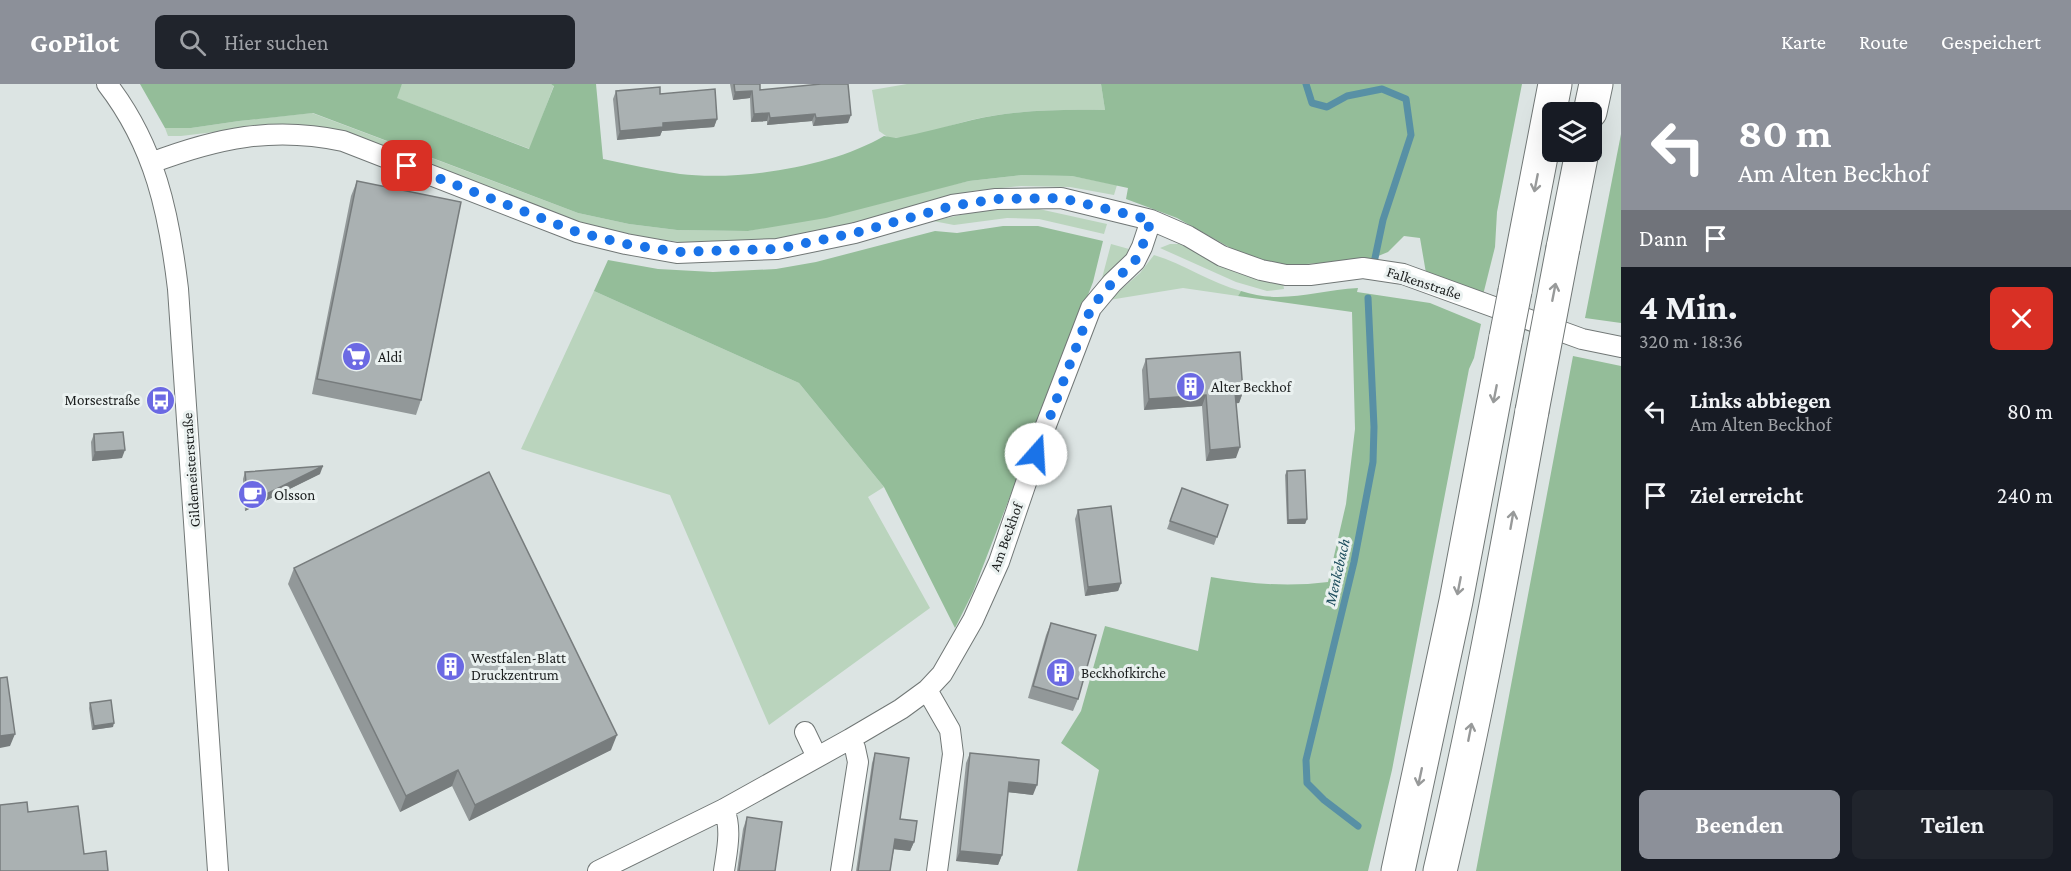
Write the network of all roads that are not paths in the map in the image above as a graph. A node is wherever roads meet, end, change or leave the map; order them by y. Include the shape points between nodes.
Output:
1 (107, 84) edge
2 (1555, 84) edge
3 (1596, 84) edge
4 (1592, 102) edge
5 (1580, 162) edge
6 (152, 163) junction
7 (1151, 220) junction
8 (1621, 347) edge
9 (927, 690) junction
10 (806, 732) dead end
11 (850, 739) junction
12 (817, 757) junction
13 (724, 809) junction
14 (606, 869) edge
15 (218, 871) edge
16 (724, 871) edge
17 (841, 871) edge
18 (937, 871) edge
19 (1398, 871) edge
20 (1440, 871) edge

1 - 6 street, Gildemeisterstraße via 130,116
2 -> 19 highway, bridge via 1456,601
3 - 4 highway
20 -> 5 highway, bridge via 1496,604
6 - 7 street, Falkenstraße via 241,137 317,135 344,141 577,232 677,252 777,249 996,199 1061,198
6 - 15 street, Gildemeisterstraße via 173,243 178,289
7 - 8 street, Falkenstraße via 1240,264 1286,275 1385,269 1582,339
7 - 9 street, Am Beckhof via 1135,261 1091,308 999,562 973,620 942,674
9 - 11 street, Am Beckhof
9 - 18 street via 950,730 953,754
10 - 12 street
11 - 12 street, Am Beckhof
11 - 17 street via 858,762
12 - 13 street, Am Beckhof
13 - 14 street, Am Beckhof
13 - 16 street via 729,838

